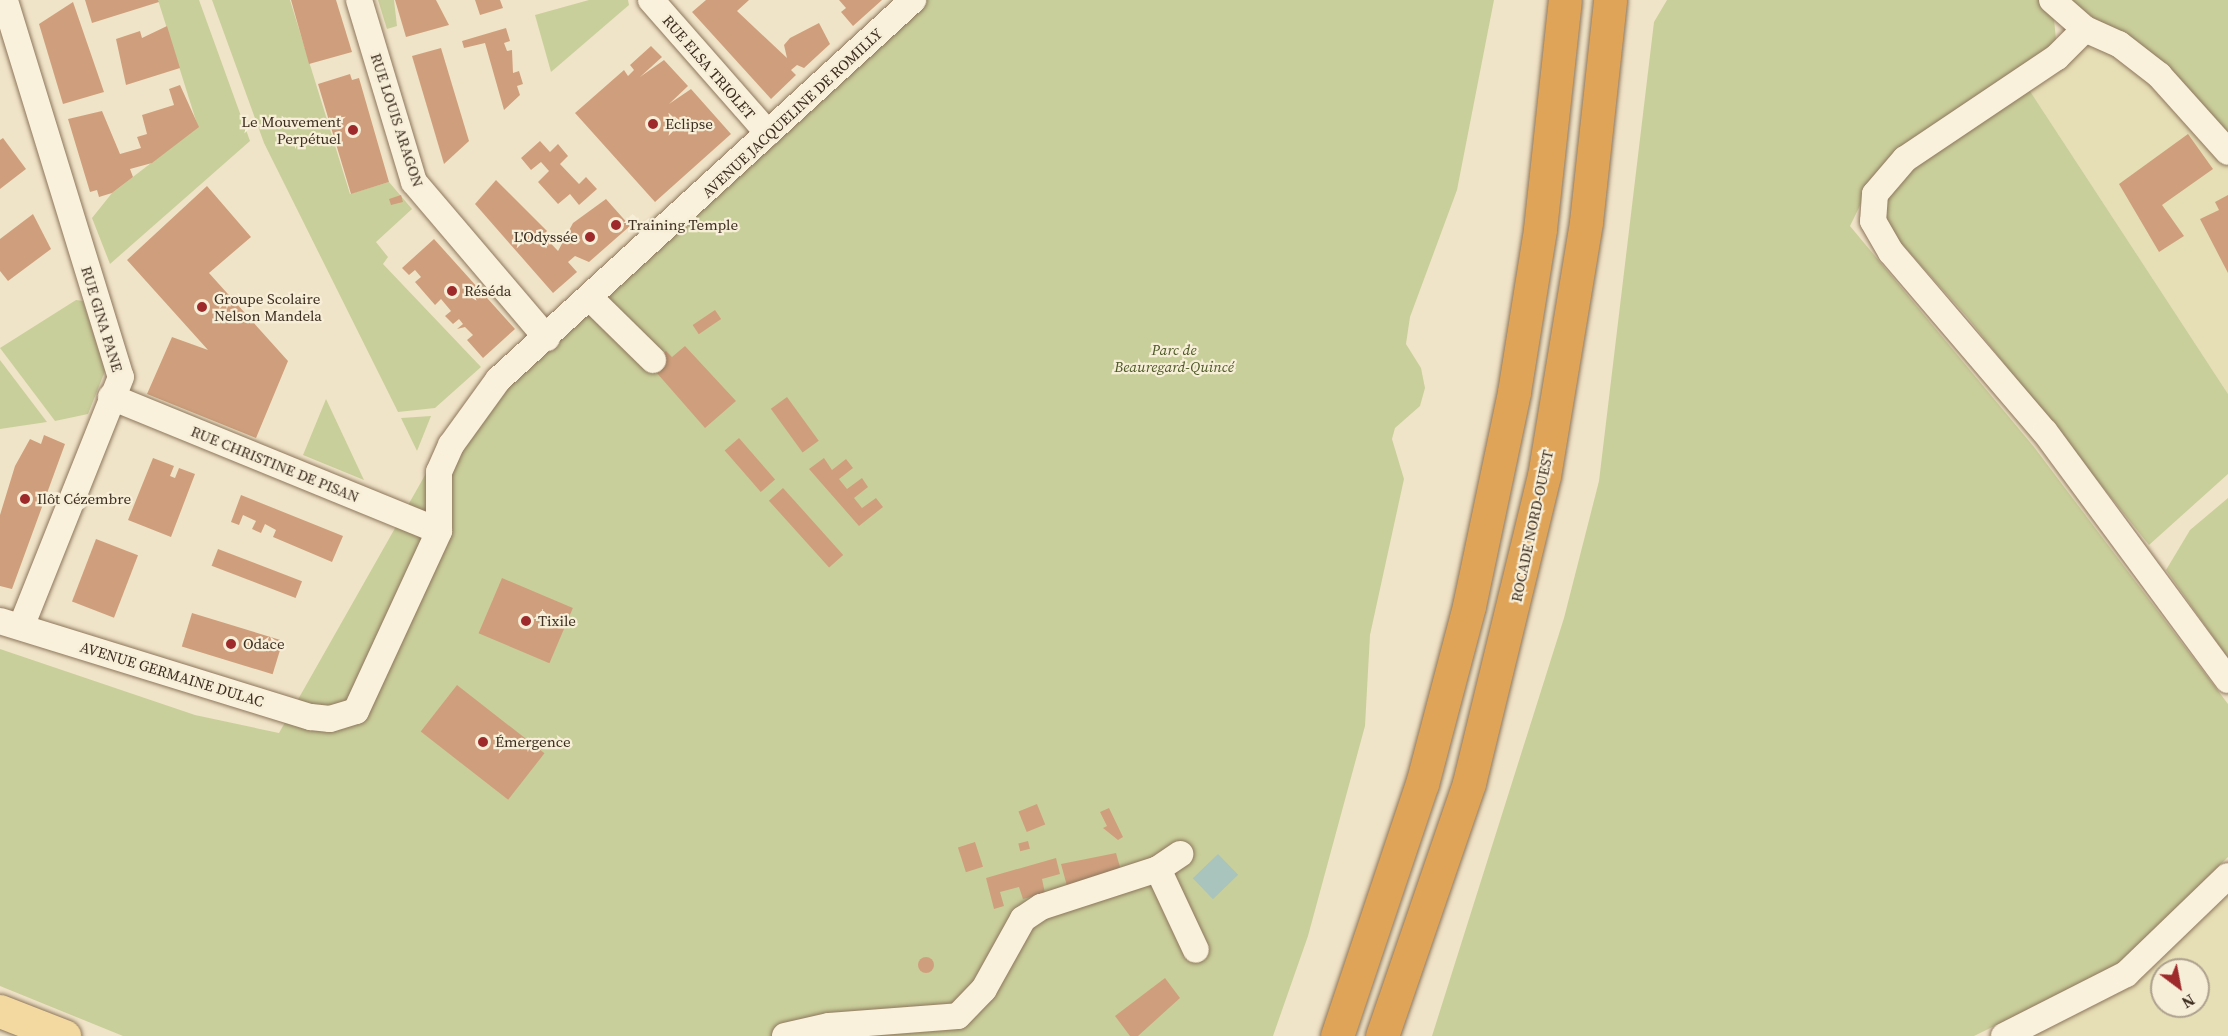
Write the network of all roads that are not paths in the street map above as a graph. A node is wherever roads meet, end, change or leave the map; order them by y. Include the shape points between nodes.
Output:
1 (359, 0) edge
2 (651, 0) edge
3 (913, 0) edge
4 (1565, 0) edge
5 (1610, 0) edge
6 (2052, 0) edge
7 (6, 4) edge
8 (2085, 29) junction
9 (768, 133) junction
10 (2228, 152) edge
11 (591, 299) junction
12 (547, 338) junction
13 (645, 351) dead end
14 (111, 397) junction
15 (439, 531) junction
16 (10, 624) edge
17 (2228, 680) edge
18 (345, 717) joint
19 (1180, 854) dead end
20 (1158, 869) junction
21 (2228, 876) edge
22 (1196, 950) dead end
23 (0, 1011) edge
24 (64, 1036) edge
25 (785, 1036) edge
26 (1337, 1036) edge
27 (1382, 1036) edge
28 (2004, 1036) edge

1 - 12 street, RUE LOUIS ARAGON via 414,182
2 - 9 street, RUE ELSA TRIOLET
3 - 9 street, AVENUE JACQUELINE DE ROMILLY
4 - 26 highway via 1539,240 1514,392 1469,606 1422,784
5 - 27 highway, ROCADE NORD-OUEST via 1572,322 1534,523 1469,783
6 - 8 street
7 - 14 street, RUE GINA PANE via 121,377
8 - 10 street via 2152,69
8 - 17 street via 2057,57 1905,159 1875,194 1873,221 1891,252 2045,432
9 - 11 street, AVENUE JACQUELINE DE ROMILLY
11 - 12 street, AVENUE JACQUELINE DE ROMILLY
11 - 13 street
12 - 15 street, AVENUE JACQUELINE DE ROMILLY via 498,380 451,445 439,472
14 - 15 street, RUE CHRISTINE DE PISAN
14 - 16 street, RUE GINA PANE
15 - 18 street, AVENUE JACQUELINE DE ROMILLY via 366,698
16 - 18 street, AVENUE GERMAINE DULAC via 311,717
19 - 20 street
20 - 22 street
20 - 25 street via 1041,907 1023,919 984,989 958,1016 829,1026
21 - 28 street via 2126,974
23 - 24 main road

